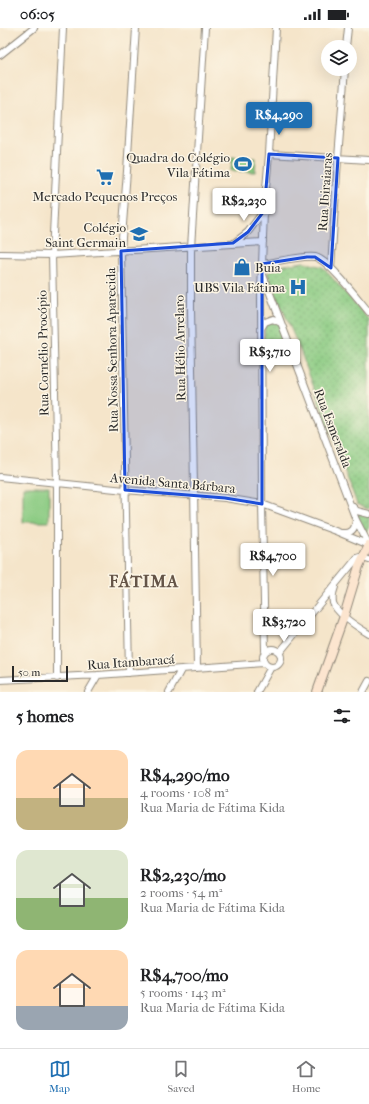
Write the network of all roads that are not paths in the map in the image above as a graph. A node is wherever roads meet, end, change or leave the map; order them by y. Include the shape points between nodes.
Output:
1 (34, 28) edge
2 (63, 28) edge
3 (136, 28) edge
4 (206, 28) edge
5 (276, 28) edge
6 (348, 28) edge
7 (347, 40) edge
8 (0, 55) edge
9 (344, 76) edge
10 (269, 154) junction
11 (338, 158) junction
12 (369, 160) edge
13 (264, 211) junction
14 (263, 242) junction
15 (233, 243) junction
16 (191, 247) junction
17 (121, 251) junction
18 (0, 254) edge
19 (52, 255) junction
20 (262, 264) junction
21 (331, 268) junction
22 (262, 271) junction
23 (369, 312) edge
24 (281, 323) junction
25 (261, 328) junction
26 (0, 477) edge
27 (57, 483) junction
28 (125, 490) junction
29 (194, 495) junction
30 (262, 504) junction
31 (350, 504) junction
32 (369, 514) edge
33 (356, 520) junction
34 (338, 532) junction
35 (369, 545) edge
36 (366, 559) edge
37 (336, 584) junction
38 (344, 616) junction
39 (369, 634) edge
40 (265, 651) junction
41 (280, 652) junction
42 (264, 663) junction
43 (271, 667) junction
44 (197, 668) junction
45 (181, 670) junction
46 (129, 673) junction
47 (98, 675) junction
48 (57, 678) junction
49 (0, 680) edge
50 (369, 682) edge
51 (88, 692) edge
52 (169, 692) edge
53 (257, 692) edge
54 (318, 692) edge
55 (363, 692) edge

1 - 8 street
2 - 19 street, Rua Cornélio Procópio
3 - 17 street, Rua Nossa Senhora Aparecida
4 - 16 street, Rua Hélio Arrelaro
5 - 10 street
6 - 7 street
9 - 11 street, Rua Ibiraiaras
10 - 11 street
10 - 13 street
11 - 12 street
11 - 21 street, Rua Ibiraiaras
13 - 14 street
13 - 15 street via 248,232
14 - 15 street
14 - 20 street
15 - 16 street
16 - 17 street
16 - 29 street, Rua Hélio Arrelaro
17 - 19 street
17 - 28 street, Rua Nossa Senhora Aparecida
18 - 19 street
19 - 27 street, Rua Cornélio Procópio
20 - 21 street via 316,257
20 - 22 street
21 - 23 street
22 - 24 street, Rua Esmeralda
22 - 25 street
24 - 25 street via 273,319 268,320
24 - 31 street, Rua Esmeralda
25 - 30 street
26 - 27 street, Avenida Santa Bárbara
27 - 28 street, Avenida Santa Bárbara
27 - 48 street, Rua Cornélio Procópio
28 - 29 street, Avenida Santa Bárbara
28 - 46 street, Rua Nossa Senhora Aparecida
29 - 30 street, Avenida Santa Bárbara
29 - 44 street, Rua Hélio Arrelaro
30 - 34 street, Avenida Santa Bárbara
30 - 40 street
31 - 32 street via 356,511
31 - 33 street, Rua Esmeralda
33 - 34 street via 351,532
33 - 35 street, Rua Esmeralda
34 - 35 street, Avenida Santa Bárbara
35 - 36 main road
36 - 37 street via 357,558
36 - 38 main road
37 - 38 street via 333,602
37 - 41 street
38 - 39 street
38 - 54 main road
40 - 41 street via 271,648
40 - 42 street via 262,656
41 - 43 street via 279,663
42 - 43 street
42 - 44 street, Rua Itambaracá
43 - 53 street
44 - 45 street, Rua Itambaracá
45 - 46 street, Rua Itambaracá
45 - 52 street
46 - 47 street, Rua Itambaracá
47 - 48 street, Rua Itambaracá
47 - 51 street
48 - 49 street, Rua Itambaracá
50 - 55 street

